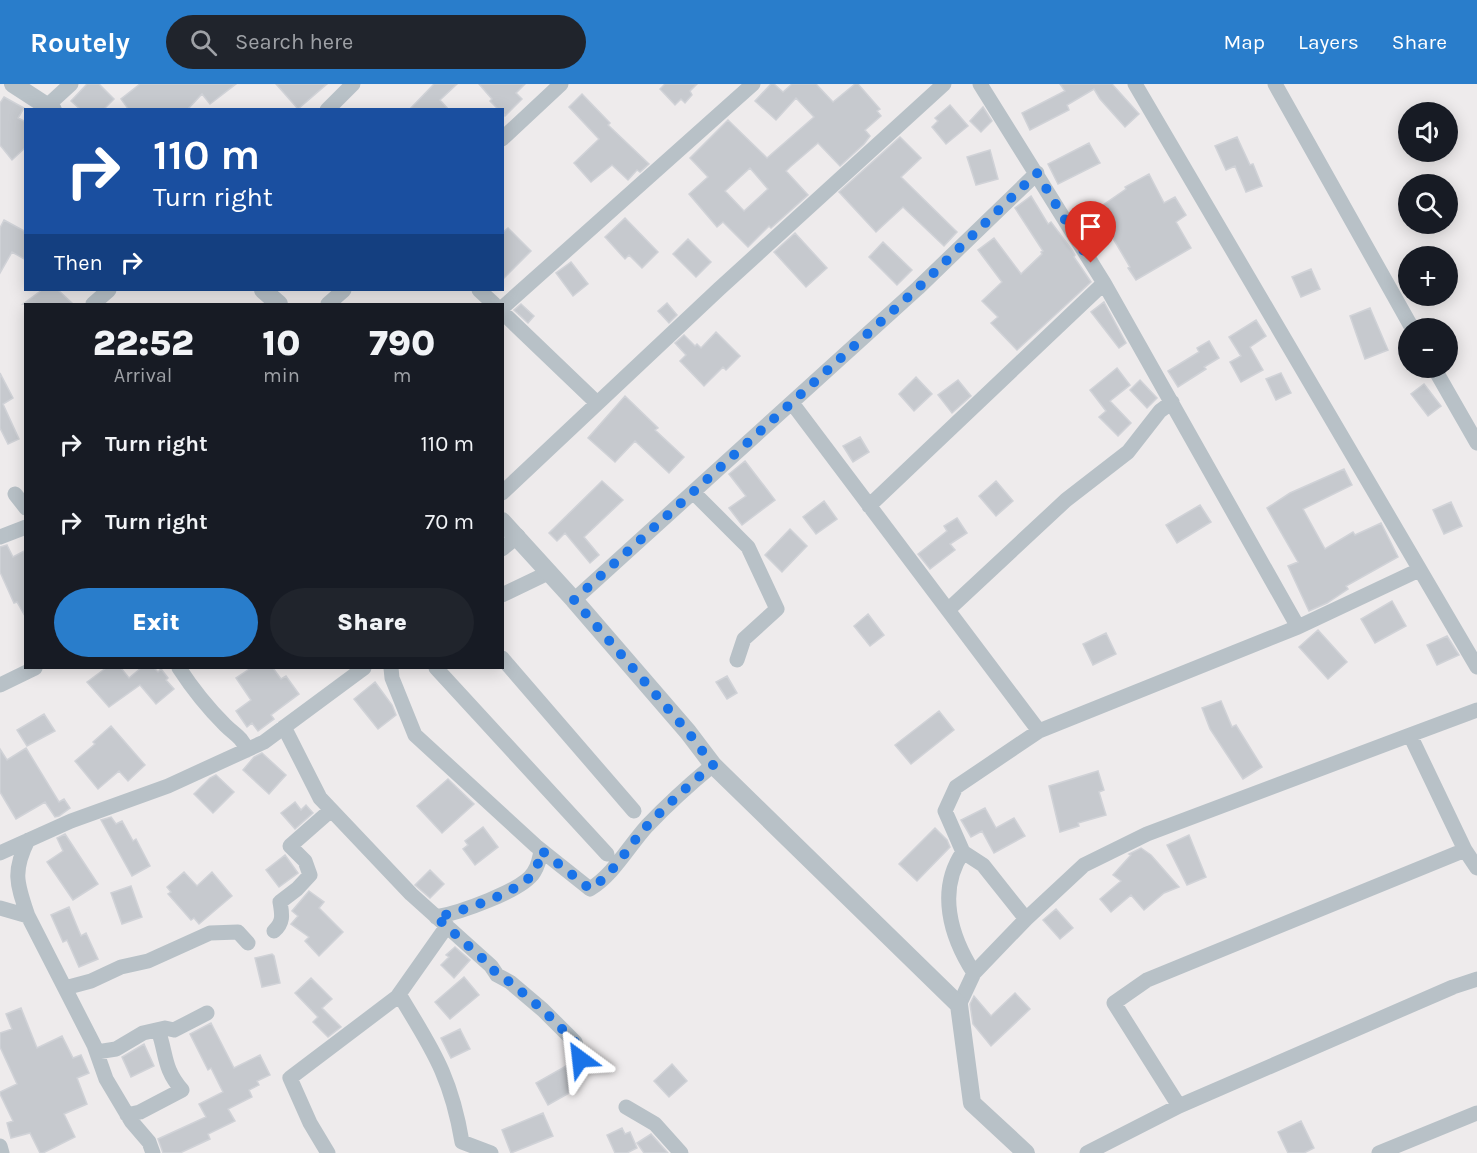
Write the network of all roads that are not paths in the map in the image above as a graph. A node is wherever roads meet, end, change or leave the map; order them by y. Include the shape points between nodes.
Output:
1 (13, 84) edge
2 (71, 84) edge
3 (353, 84) edge
4 (561, 84) edge
5 (753, 84) edge
6 (944, 84) edge
7 (980, 84) edge
8 (1134, 84) edge
9 (1275, 84) edge
10 (50, 108) edge
11 (329, 108) edge
12 (504, 137) edge
13 (1037, 173) junction
14 (1104, 284) junction
15 (108, 291) edge
16 (264, 291) edge
17 (343, 291) edge
18 (480, 291) edge
19 (94, 303) edge
20 (278, 303) edge
21 (329, 303) edge
22 (493, 303) edge
23 (504, 308) edge
24 (504, 312) edge
25 (1406, 318) edge
26 (1440, 378) edge
27 (1172, 402) junction
28 (597, 403) junction
29 (792, 403) junction
30 (1477, 443) edge
31 (504, 491) edge
32 (693, 492) junction
33 (15, 494) dead end
34 (24, 505) edge
35 (868, 506) junction
36 (504, 523) edge
37 (24, 528) edge
38 (518, 536) junction
39 (0, 537) edge
40 (504, 547) edge
41 (1419, 570) junction
42 (550, 572) junction
43 (504, 594) edge
44 (574, 600) junction
45 (949, 609) junction
46 (1299, 627) junction
47 (504, 660) edge
48 (737, 660) dead end
49 (1477, 667) edge
50 (33, 669) edge
51 (180, 669) edge
52 (363, 669) edge
53 (391, 669) edge
54 (437, 669) edge
55 (0, 685) edge
56 (1477, 710) edge
57 (284, 727) junction
58 (1039, 731) junction
59 (1410, 735) junction
60 (247, 750) junction
61 (713, 765) junction
62 (331, 810) junction
63 (634, 811) dead end
64 (28, 840) junction
65 (541, 850) junction
66 (1466, 850) junction
67 (963, 852) junction
68 (0, 853) edge
69 (607, 854) dead end
70 (1477, 868) edge
71 (0, 909) edge
72 (28, 916) junction
73 (1026, 919) junction
74 (442, 922) junction
75 (274, 932) dead end
76 (248, 943) dead end
77 (974, 973) junction
78 (1477, 979) edge
79 (64, 987) junction
80 (399, 994) junction
81 (959, 1005) junction
82 (207, 1013) dead end
83 (158, 1030) junction
84 (97, 1052) junction
85 (580, 1059) dead end
86 (1179, 1106) junction
87 (626, 1107) dead end
88 (1477, 1113) edge
89 (127, 1115) junction
90 (0, 1146) edge
91 (2, 1153) edge
92 (153, 1153) edge
93 (328, 1153) edge
94 (491, 1153) edge
95 (681, 1153) edge
96 (1026, 1153) edge
97 (1088, 1153) edge
98 (1379, 1153) edge

1 - 10 street
2 - 10 street
3 - 11 street
4 - 12 street
5 - 23 street
6 - 28 street
7 - 13 street
8 - 41 street
9 - 25 street
13 - 14 street
13 - 29 street
14 - 27 street
14 - 35 street
15 - 19 street
16 - 20 street
17 - 21 street
18 - 22 street
24 - 28 street
26 - 30 street
27 - 45 street via 1160,411 1128,452 1066,500
27 - 46 street
28 - 31 street
29 - 32 street
29 - 35 street
32 - 44 street
32 - 48 street via 748,547 777,609 744,639
33 - 34 street
35 - 45 street
36 - 38 street
37 - 39 street
38 - 40 street
38 - 42 street
41 - 46 street
41 - 49 street
42 - 43 street
42 - 44 street
44 - 61 street
45 - 58 street
46 - 58 street
47 - 63 street
50 - 55 street
51 - 60 street via 225,725 242,738
52 - 57 street
53 - 65 street via 415,735
54 - 69 street
56 - 59 street
57 - 60 street
57 - 62 street via 320,798
58 - 67 street via 956,787 945,811
59 - 66 street
59 - 73 street via 1147,834 1084,865
60 - 64 street via 168,786
61 - 65 street via 647,826 603,881 590,889
61 - 81 street
62 - 74 street
62 - 75 street via 290,846 305,861 310,875 280,902 283,917
64 - 68 street
64 - 72 street via 19,858 17,876
65 - 74 street via 533,874 504,895 449,914
66 - 70 street
66 - 86 street via 1147,980 1114,1003
67 - 73 street via 983,865
67 - 77 street via 953,866 948,885 950,917 961,953
71 - 72 street
72 - 79 street
73 - 77 street
74 - 80 street
74 - 85 street via 497,975 543,1010 575,1042
76 - 79 street via 238,933 210,933 148,961
77 - 81 street
78 - 86 street
79 - 84 street
80 - 93 street via 290,1078
80 - 94 street via 442,1071 457,1111 462,1142
81 - 96 street via 972,1103
82 - 83 street via 174,1030
83 - 84 street via 143,1033 116,1049
83 - 89 street via 171,1077 182,1090
84 - 89 street via 106,1078
86 - 97 street
87 - 95 street via 655,1124
88 - 98 street
89 - 92 street
90 - 91 street

